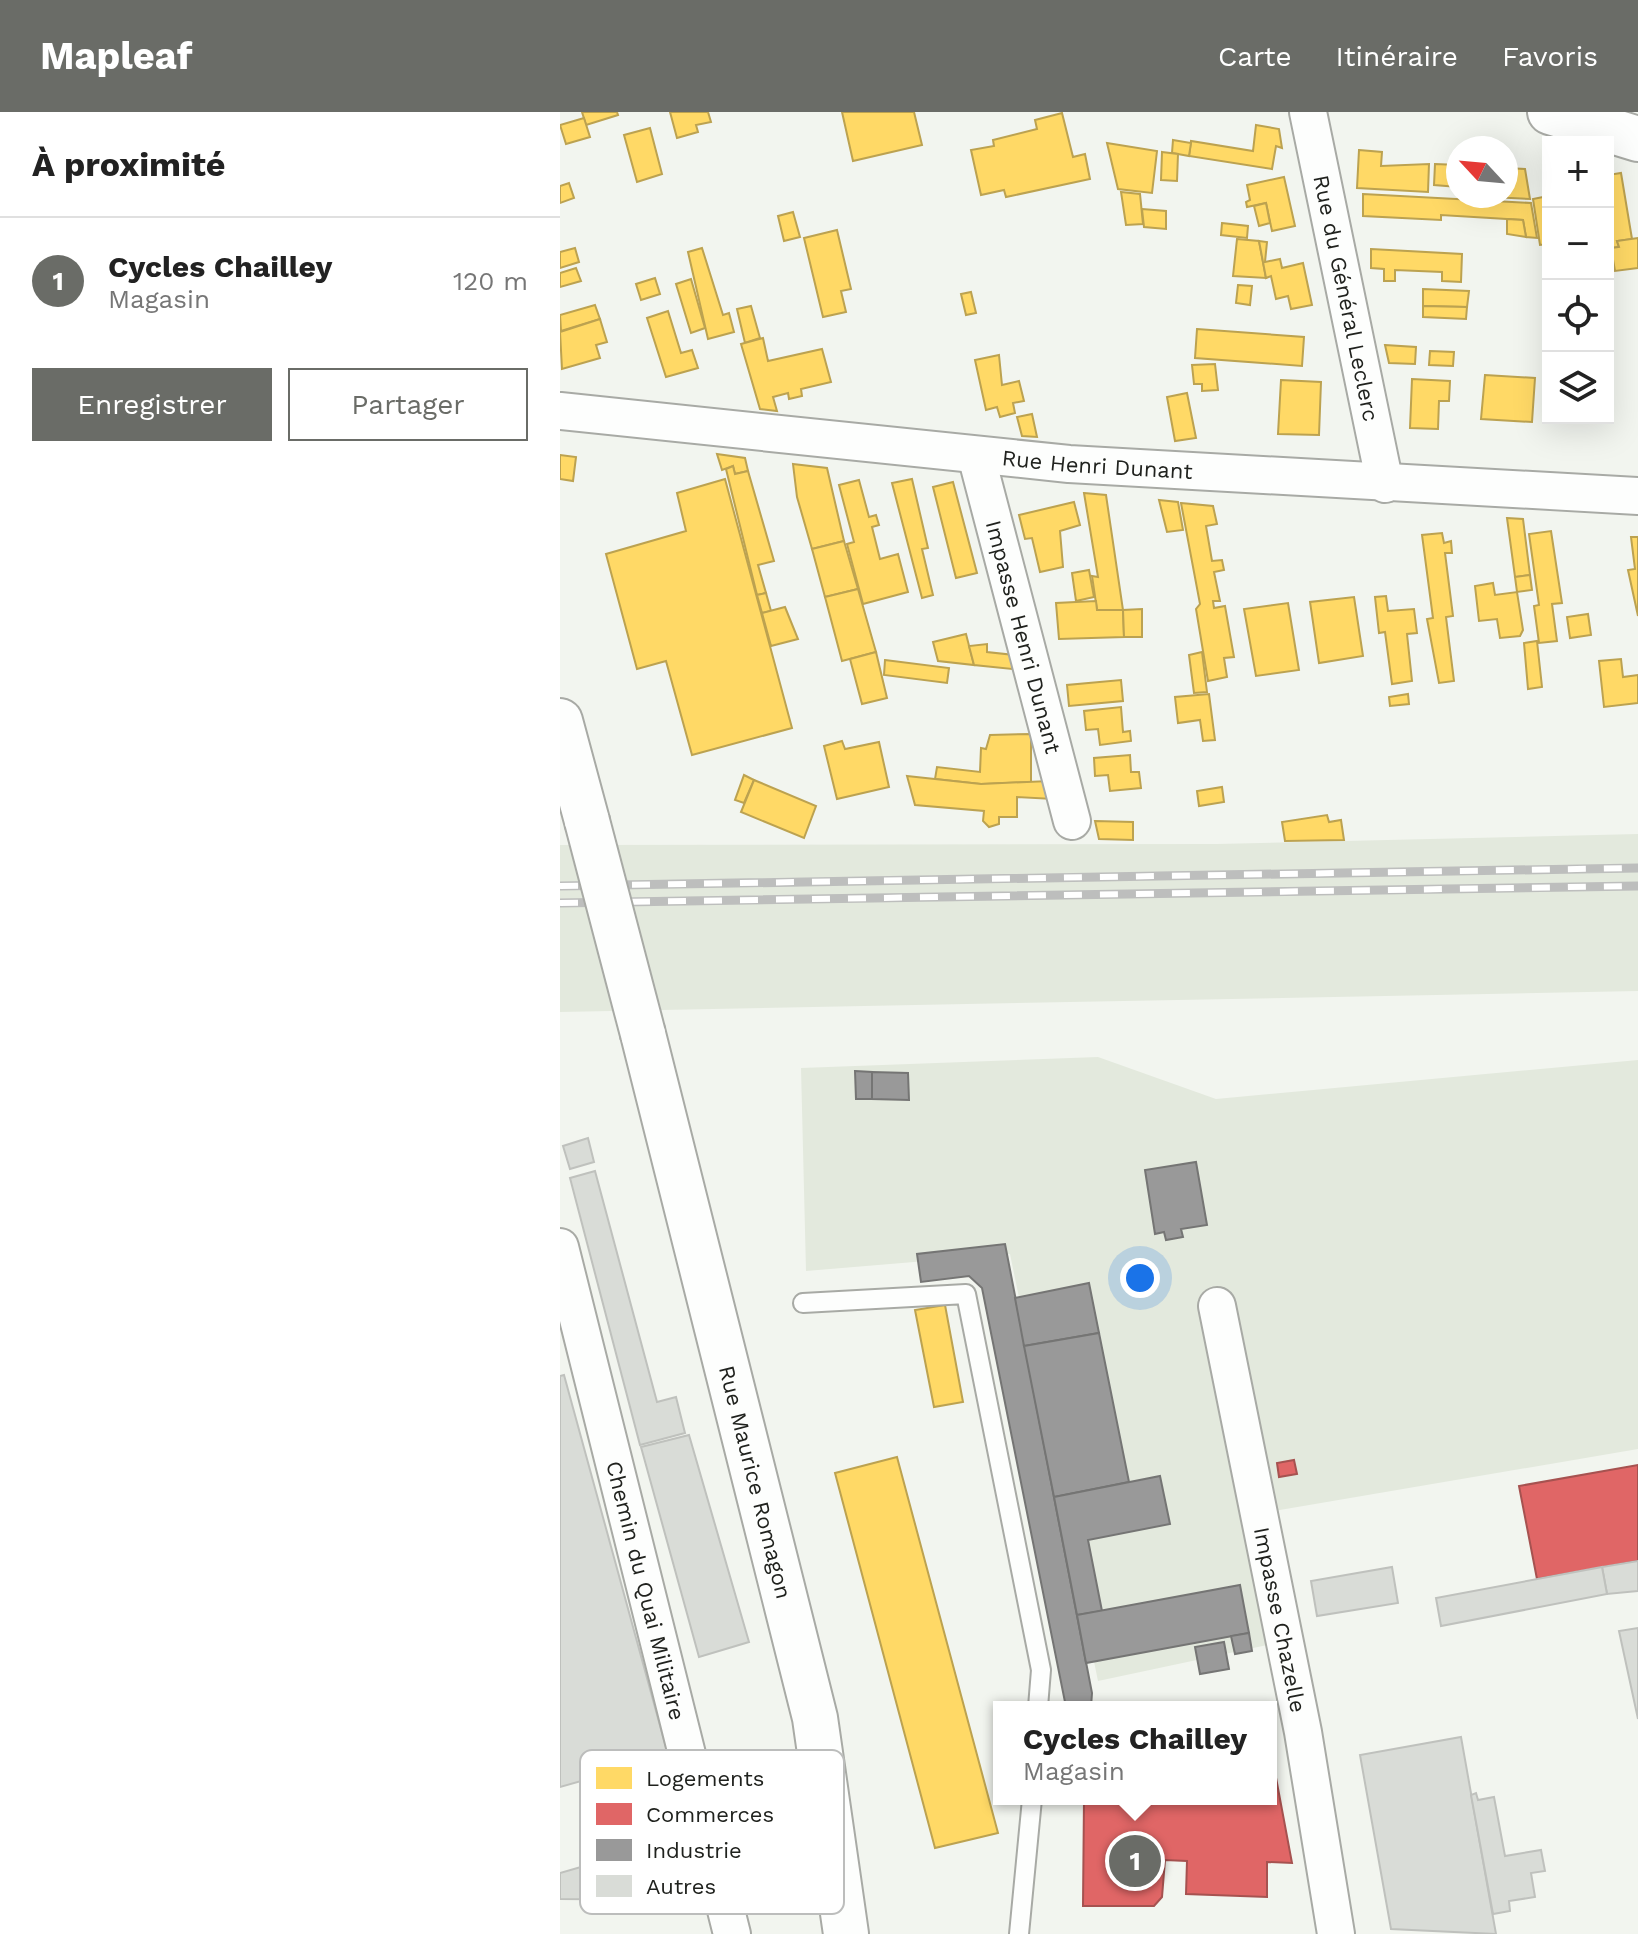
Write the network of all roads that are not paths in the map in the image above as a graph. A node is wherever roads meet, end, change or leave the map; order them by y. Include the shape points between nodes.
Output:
1 (1308, 112) edge
2 (1550, 112) edge
3 (1638, 139) edge
4 (560, 411) edge
5 (976, 455) junction
6 (1385, 484) junction
7 (1638, 496) edge
8 (560, 721) edge
9 (1072, 821) dead end
10 (560, 1247) edge
11 (803, 1303) dead end
12 (1217, 1306) dead end
13 (1038, 1701) edge
14 (686, 1750) edge
15 (820, 1750) edge
16 (1032, 1805) edge
17 (727, 1914) edge
18 (843, 1914) edge
19 (732, 1934) edge
20 (846, 1934) edge
21 (1019, 1934) edge
22 (1336, 1934) edge

1 - 6 street, Rue du Général Leclerc
2 - 3 street
4 - 5 street, Rue Henri Dunant
5 - 6 street, Rue Henri Dunant
5 - 9 street, Impasse Henri Dunant
6 - 7 street, Rue Henri Dunant
8 - 15 street, Rue Maurice Romagon, bridge
10 - 14 street, Chemin du Quai Militaire
11 - 13 lane via 966,1294 1041,1670
12 - 22 street, Impasse Chazelle via 1303,1732
16 - 21 lane
17 - 19 street, Chemin du Quai Militaire
18 - 20 street, Rue Maurice Romagon, bridge

